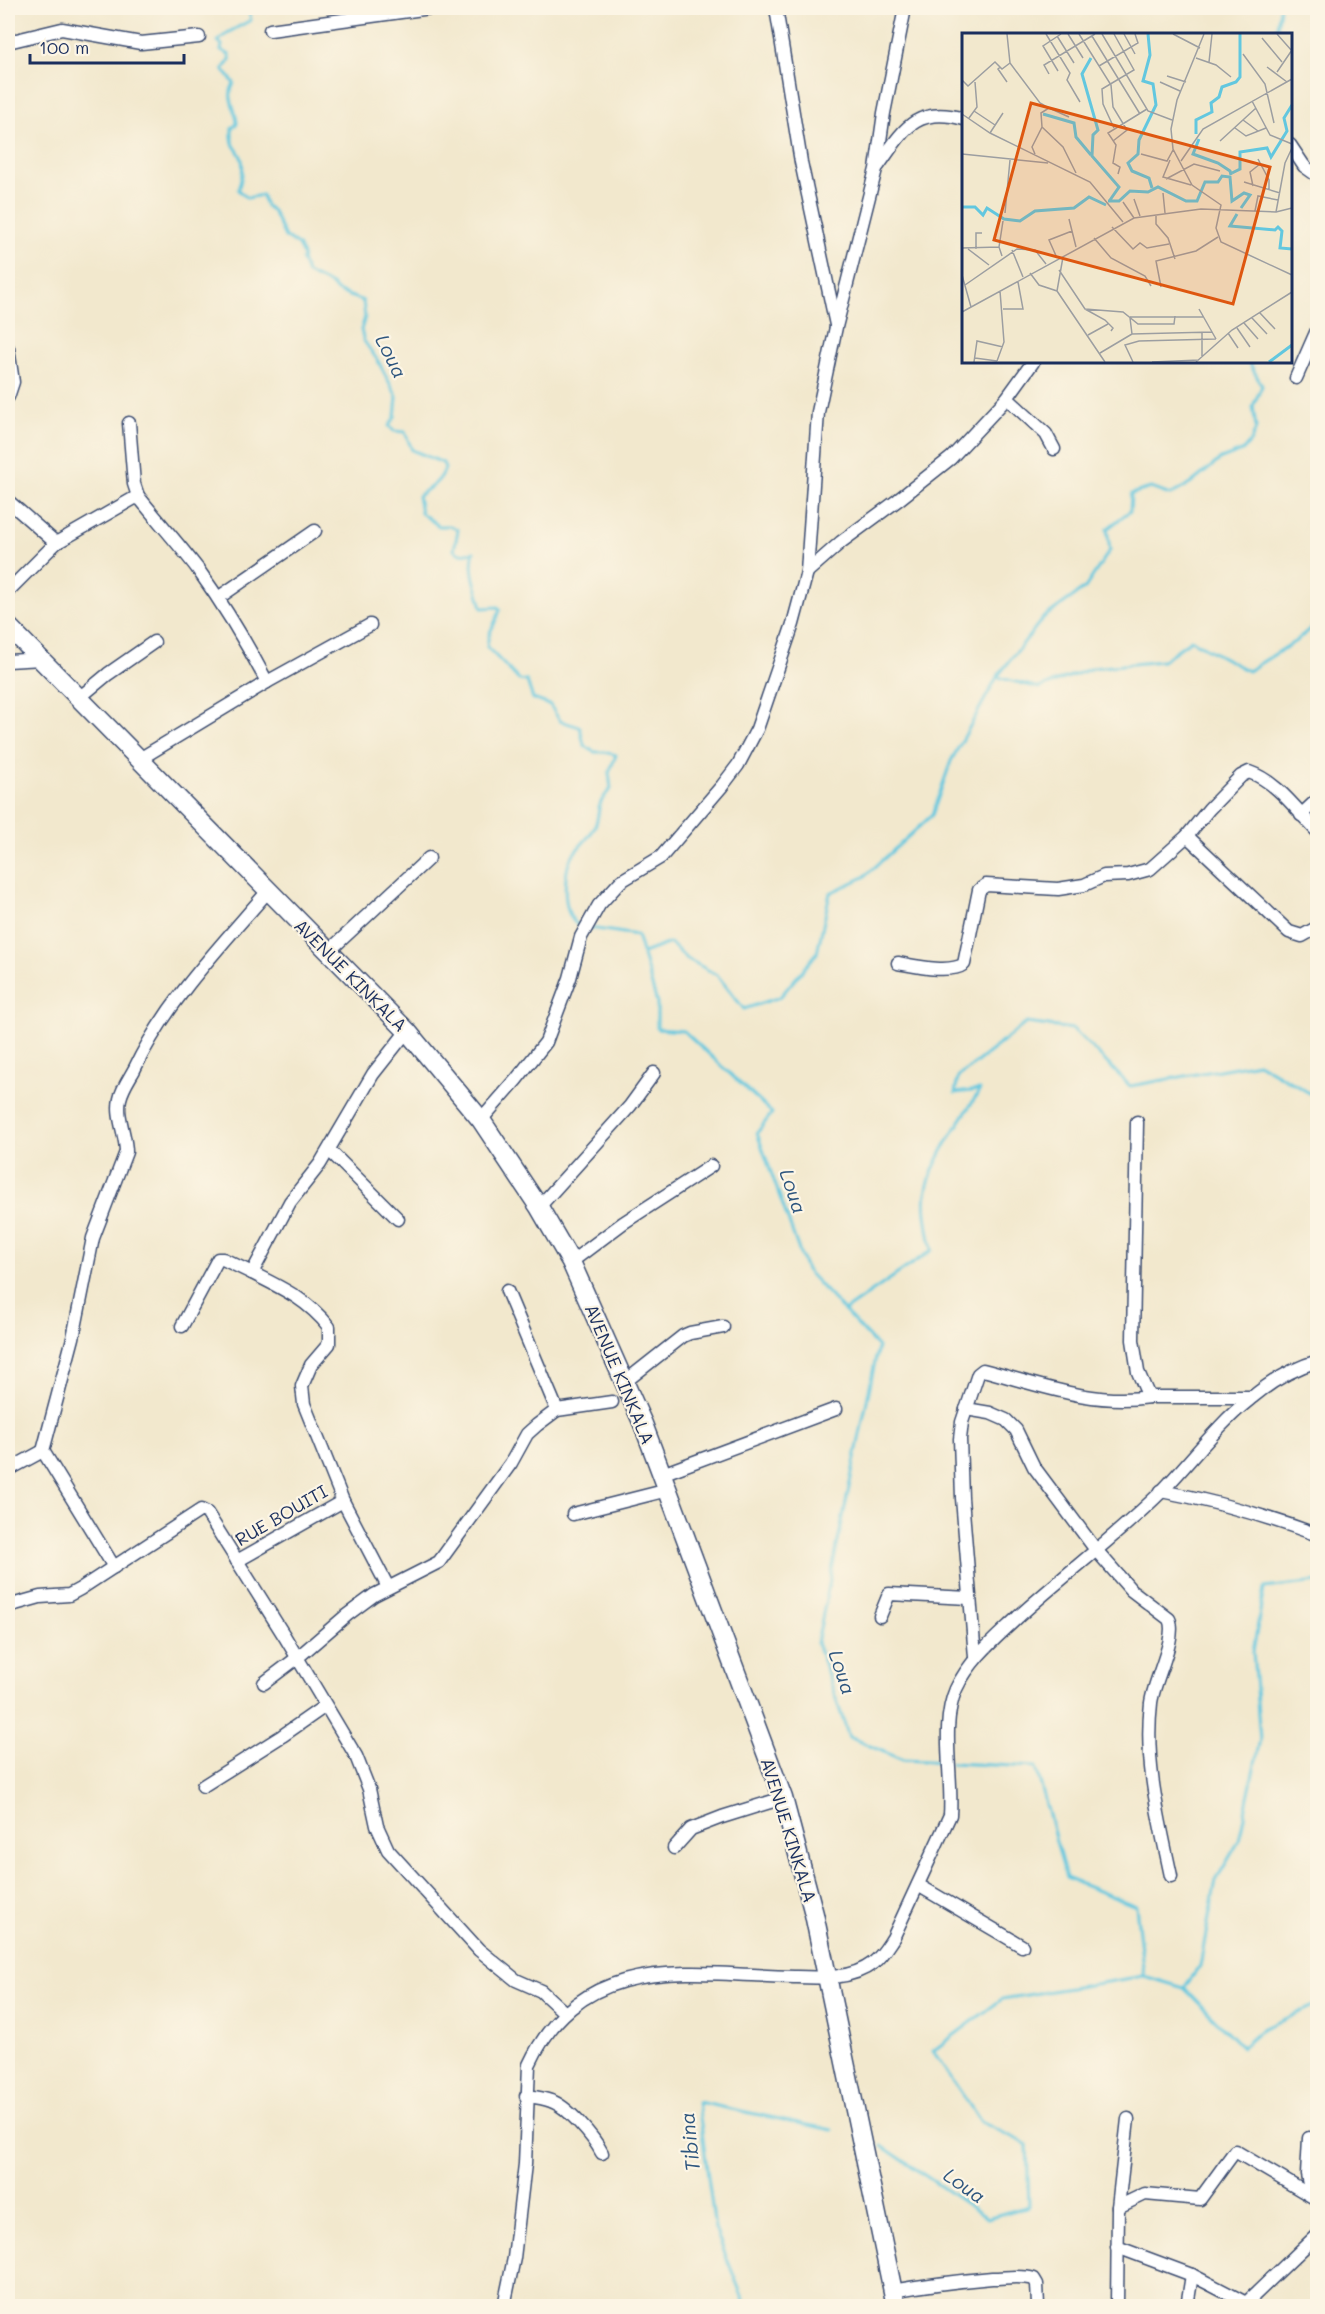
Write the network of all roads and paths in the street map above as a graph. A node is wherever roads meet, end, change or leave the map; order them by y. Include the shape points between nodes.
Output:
1 (430, 8) edge
2 (776, 8) edge
3 (905, 8) edge
4 (270, 30) dead end
5 (199, 37) dead end
6 (8, 42) edge
7 (962, 119) edge
8 (1292, 148) edge
9 (876, 169) junction
10 (1317, 176) edge
11 (836, 327) junction
12 (1317, 328) edge
13 (8, 348) edge
14 (1032, 363) edge
15 (1296, 378) dead end
16 (8, 397) edge
17 (1007, 398) junction
18 (129, 423) dead end
19 (1054, 449) dead end
20 (138, 496) junction
21 (8, 501) edge
22 (315, 531) dead end
23 (56, 543) junction
24 (807, 572) junction
25 (8, 591) edge
26 (218, 598) junction
27 (370, 625) dead end
28 (8, 626) edge
29 (154, 642) dead end
30 (42, 660) junction
31 (8, 661) edge
32 (267, 682) junction
33 (79, 698) junction
34 (138, 760) junction
35 (1317, 799) edge
36 (1301, 815) junction
37 (1317, 832) edge
38 (1187, 836) junction
39 (429, 858) dead end
40 (268, 891) junction
41 (1317, 927) edge
42 (328, 952) junction
43 (898, 963) dead end
44 (407, 1031) junction
45 (654, 1073) dead end
46 (481, 1120) junction
47 (1137, 1122) dead end
48 (328, 1149) junction
49 (711, 1166) dead end
50 (539, 1207) junction
51 (398, 1219) dead end
52 (571, 1262) junction
53 (252, 1273) junction
54 (507, 1291) dead end
55 (182, 1326) dead end
56 (723, 1327) dead end
57 (1317, 1361) edge
58 (626, 1382) junction
59 (1149, 1397) junction
60 (1252, 1397) junction
61 (612, 1402) dead end
62 (836, 1409) dead end
63 (966, 1409) junction
64 (557, 1410) junction
65 (43, 1451) junction
66 (8, 1470) edge
67 (665, 1482) junction
68 (1161, 1491) junction
69 (343, 1501) junction
70 (573, 1514) dead end
71 (1317, 1535) edge
72 (1096, 1550) junction
73 (237, 1561) junction
74 (114, 1567) junction
75 (388, 1587) junction
76 (969, 1598) junction
77 (8, 1606) edge
78 (880, 1616) dead end
79 (975, 1657) junction
80 (297, 1658) junction
81 (264, 1683) dead end
82 (325, 1706) junction
83 (202, 1786) dead end
84 (783, 1798) junction
85 (674, 1848) dead end
86 (1171, 1876) dead end
87 (918, 1885) junction
88 (1022, 1946) dead end
89 (828, 1979) junction
90 (565, 2013) junction
91 (526, 2096) junction
92 (1128, 2119) dead end
93 (1309, 2138) dead end
94 (602, 2153) dead end
95 (1314, 2198) edge
96 (1118, 2207) junction
97 (1316, 2238) edge
98 (1117, 2247) junction
99 (1192, 2275) junction
100 (894, 2299) edge
101 (1245, 2305) edge
102 (504, 2307) edge
103 (1038, 2307) edge
104 (1117, 2307) edge
105 (1187, 2307) edge

1 - 4 street
2 - 11 street via 801,162
3 - 9 street
5 - 6 street via 141,43 62,29
7 - 9 street via 951,115 917,119
8 - 10 street via 1304,166
9 - 11 street
11 - 24 street via 818,412
12 - 15 street
13 - 16 street via 13,382
14 - 17 street
17 - 19 street via 1046,434
17 - 24 street via 951,458
18 - 20 street
20 - 23 street
20 - 26 street
21 - 23 street
22 - 26 street
23 - 25 street
24 - 46 street via 757,729 738,765 661,857 621,881 599,904 580,937 570,978 546,1042
26 - 32 street
27 - 32 street
28 - 30 main road, AVENUE KINKALA
29 - 33 street
30 - 31 street
30 - 33 main road, AVENUE KINKALA
32 - 34 street
33 - 34 main road, AVENUE KINKALA
34 - 40 main road, AVENUE KINKALA
35 - 36 street
36 - 37 street
36 - 38 street via 1278,791 1249,772
38 - 41 street via 1289,932 1302,936
38 - 43 street via 1150,869 1139,873 1104,876 1084,885 1058,889 986,885 979,890 961,967 928,968
39 - 42 street
40 - 42 main road, AVENUE KINKALA
40 - 65 street via 175,1000 140,1056 120,1098 119,1117 126,1152 93,1238 73,1338
42 - 44 main road, AVENUE KINKALA
44 - 46 main road, AVENUE KINKALA
44 - 48 street via 373,1074
45 - 50 street via 630,1106
46 - 50 main road, AVENUE KINKALA
47 - 59 street via 1133,1340 1138,1372
48 - 51 street
48 - 53 street via 290,1202
49 - 52 street
50 - 52 main road, AVENUE KINKALA
52 - 58 main road, AVENUE KINKALA
53 - 55 street via 218,1259
53 - 69 street via 315,1309 329,1327 329,1344 311,1365 302,1386 304,1404
54 - 64 street
56 - 58 street via 682,1336
57 - 60 street
58 - 67 main road, AVENUE KINKALA
59 - 60 street
59 - 63 street via 1095,1399 984,1371 978,1374
60 - 68 street
61 - 64 street
62 - 67 street
63 - 72 street via 990,1413 1011,1425 1034,1467
63 - 76 street via 960,1439
64 - 75 street via 527,1434 511,1463 439,1562
65 - 66 street
65 - 74 street
67 - 70 street
67 - 84 main road, AVENUE KINKALA
68 - 71 street via 1215,1501
68 - 72 street
69 - 73 street, RUE BOUITI
69 - 75 street
72 - 79 street
72 - 86 street via 1131,1590 1171,1623 1151,1701 1148,1739
73 - 74 street via 210,1517 201,1510
73 - 80 street
74 - 77 street via 69,1595 40,1597
75 - 80 street via 347,1615
76 - 78 street via 889,1594
76 - 79 street
79 - 87 street via 951,1704 950,1815
80 - 81 street
80 - 82 street
82 - 83 street
82 - 90 street via 356,1756 388,1850 479,1950 516,1980 541,1991
84 - 85 street via 691,1829
84 - 89 main road, AVENUE KINKALA
87 - 88 street
87 - 89 street via 882,1954 872,1964
89 - 90 street via 691,1972 646,1975 605,1988
89 - 100 main road, AVENUE KINKALA
90 - 91 street via 529,2065
91 - 94 street via 552,2101 561,2107
91 - 102 street via 525,2164
92 - 96 street
93 - 95 street via 1307,2174
95 - 96 street via 1235,2151 1200,2199 1145,2194
96 - 98 street
97 - 101 street
98 - 99 street
98 - 104 street
99 - 101 street
99 - 105 street
100 - 103 street via 937,2283 1016,2277 1034,2279

